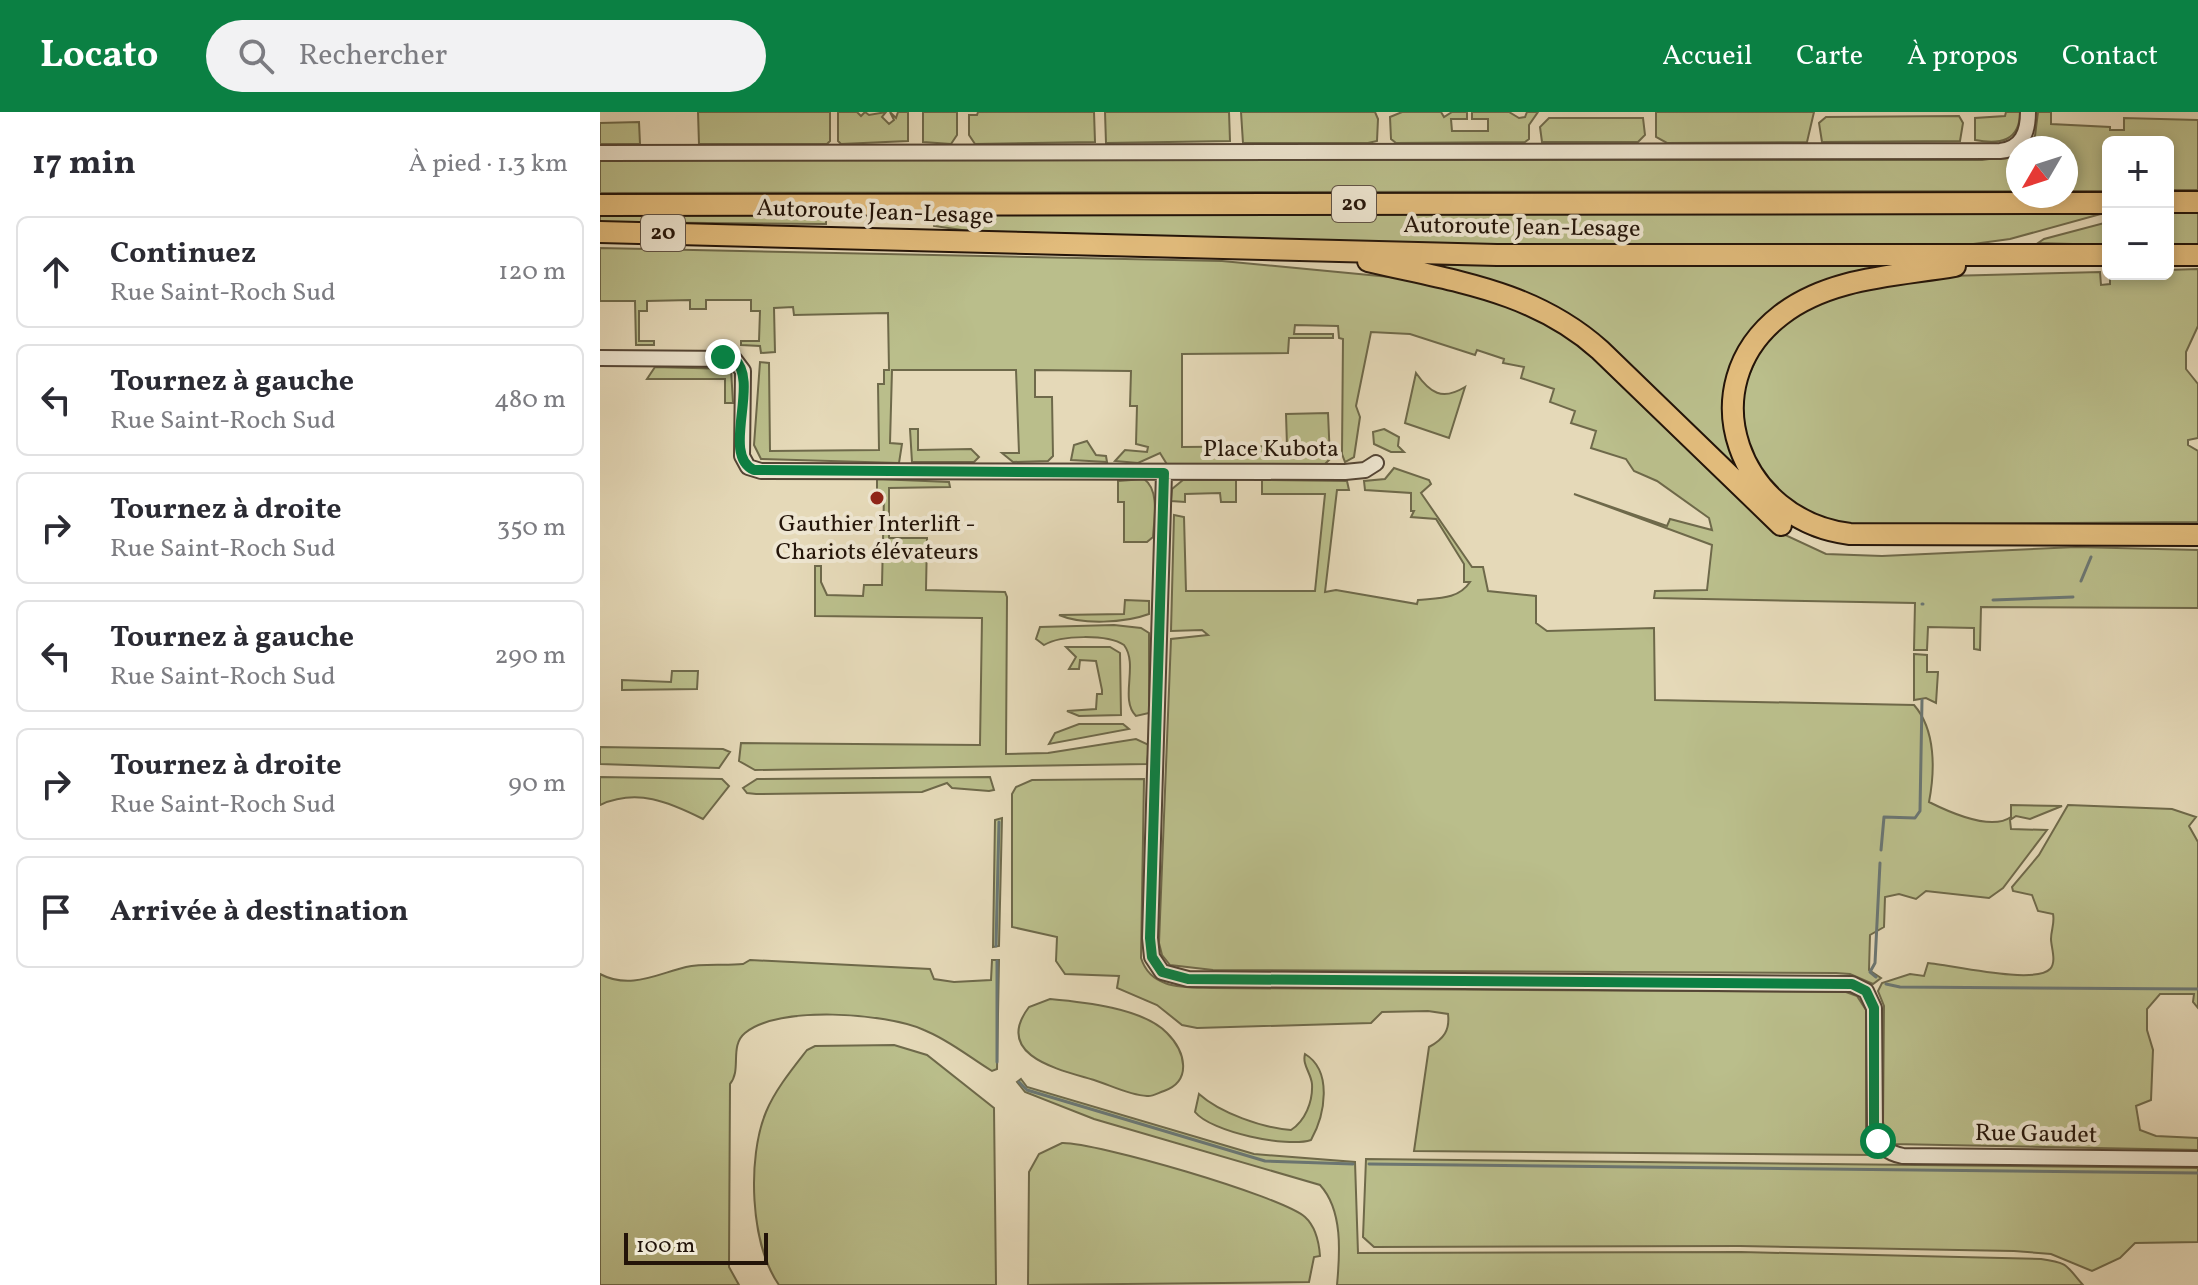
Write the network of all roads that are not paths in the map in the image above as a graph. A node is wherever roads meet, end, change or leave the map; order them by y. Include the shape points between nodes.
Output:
1 (2028, 112) edge
2 (600, 153) edge
3 (2174, 202) edge
4 (2198, 202) edge
5 (2102, 203) edge
6 (600, 205) edge
7 (600, 232) edge
8 (1333, 252) junction
9 (2102, 255) edge
10 (2174, 255) edge
11 (2198, 255) edge
12 (2013, 256) junction
13 (600, 358) edge
14 (1376, 463) dead end
15 (1164, 473) junction
16 (2198, 535) edge
17 (1980, 537) junction
18 (2198, 1159) edge

1 - 2 street via 2024,137 2000,151
3 - 4 highway
5 - 6 highway, Autoroute Jean-Lesage / 20
7 - 8 highway, Autoroute Jean-Lesage / 20
8 - 12 highway, Autoroute Jean-Lesage / 20
8 - 17 highway via 1496,290 1557,317 1615,363 1759,507 1800,535 1856,547
9 - 12 highway, Autoroute Jean-Lesage / 20
10 - 11 highway
12 - 17 highway via 1866,280 1805,300 1758,338 1742,366 1735,394 1735,430 1746,463 1767,495 1795,518 1850,534
13 - 15 street, Place Kubota via 734,359 743,371 742,456 754,470
14 - 15 street, Place Kubota via 1358,472
15 - 18 street, Rue Gaudet via 1150,938 1152,957 1162,972 1188,979 1852,984 1866,991 1874,1008 1874,1124 1878,1141 1888,1152
16 - 17 highway

